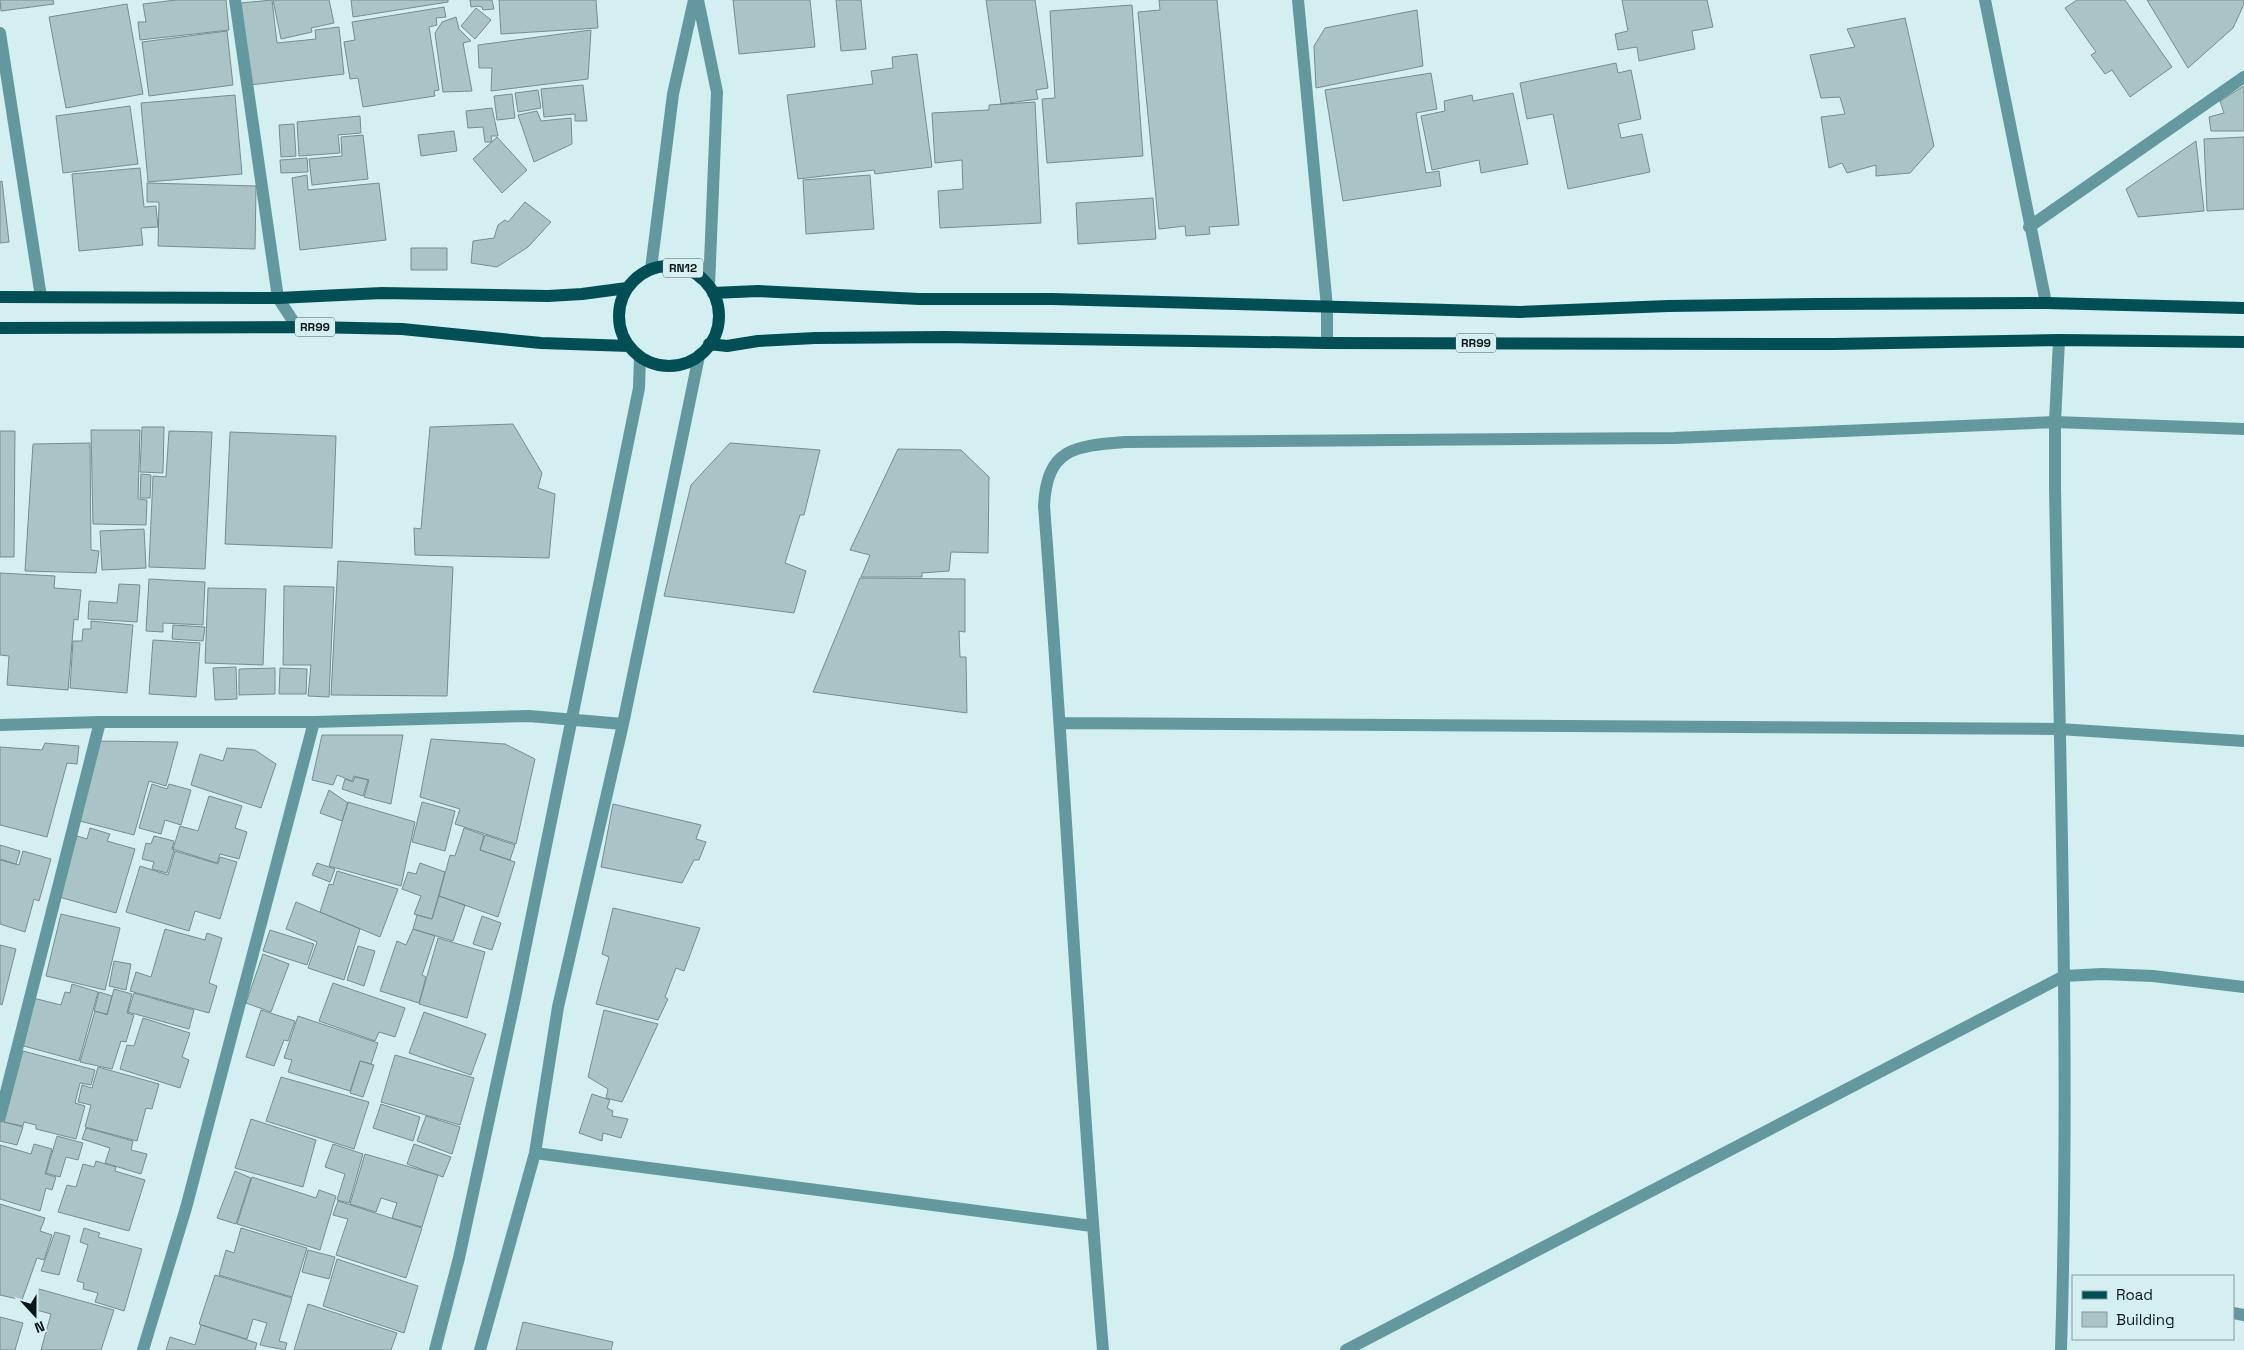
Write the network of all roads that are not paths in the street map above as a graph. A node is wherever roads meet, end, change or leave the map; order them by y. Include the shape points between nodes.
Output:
1 (235, 0) edge
2 (694, 0) edge
3 (698, 0) edge
4 (1298, 0) edge
5 (1985, 0) edge
6 (0, 33) edge
7 (2244, 77) edge
8 (2030, 227) junction
9 (651, 269) junction
10 (627, 288) junction
11 (711, 290) junction
12 (0, 297) edge
13 (40, 297) junction
14 (278, 298) junction
15 (2046, 303) junction
16 (1327, 308) junction
17 (2244, 308) edge
18 (297, 327) junction
19 (0, 328) edge
20 (2059, 340) junction
21 (2244, 342) edge
22 (1327, 343) junction
23 (710, 344) junction
24 (629, 346) junction
25 (640, 356) junction
26 (699, 356) junction
27 (2055, 422) junction
28 (2244, 429) edge
29 (572, 721) junction
30 (100, 722) junction
31 (314, 722) junction
32 (623, 724) junction
33 (1061, 724) junction
34 (0, 726) edge
35 (2059, 729) junction
36 (2244, 741) edge
37 (2064, 976) junction
38 (2244, 987) edge
39 (0, 1116) edge
40 (535, 1153) junction
41 (1092, 1226) junction
42 (2068, 1284) edge
43 (143, 1350) edge
44 (435, 1350) edge
45 (480, 1350) edge
46 (1103, 1350) edge
47 (1346, 1350) edge
48 (2061, 1350) edge

1 - 14 street
2 - 9 street via 673,94
3 - 11 street via 717,92
4 - 16 street
5 - 8 street
6 - 13 street
7 - 8 street
8 - 15 street
9 - 10 main road, RN12
9 - 11 main road, RN12 via 667,265 683,268 698,275
10 - 14 main road, RR99 via 548,296 382,293
10 - 24 main road, RN12 via 620,302 618,318 621,333
11 - 16 main road via 919,299 1052,299
11 - 23 main road, RN12 via 719,315 717,330
12 - 13 main road, RR99
13 - 14 main road, RR99
14 - 18 street
15 - 16 main road via 1668,306 1520,312
15 - 17 main road
16 - 22 street
18 - 19 main road, RR99
18 - 24 main road, RR99 via 402,329 541,342
20 - 21 main road, RR99
20 - 22 main road, RR99 via 1833,344
20 - 27 street
22 - 23 main road, RR99 via 934,337 815,338 727,346
23 - 26 main road, RN12
24 - 25 main road, RN12
25 - 26 main road, RN12 via 654,364 669,366
25 - 29 street via 640,388
26 - 32 street
27 - 28 street
27 - 33 street via 1674,438 1125,442 1081,447 1063,455 1050,470 1045,484
27 - 35 street
29 - 31 street via 529,716
29 - 32 street
29 - 44 street via 461,1248
30 - 31 street
30 - 34 street
30 - 39 street
31 - 43 street via 186,1208
32 - 40 street via 558,1006
33 - 35 street
33 - 41 street
35 - 36 street
35 - 37 street
37 - 38 street via 2153,976
37 - 42 street
37 - 47 street
40 - 41 street
40 - 45 street
41 - 46 street
42 - 48 street

